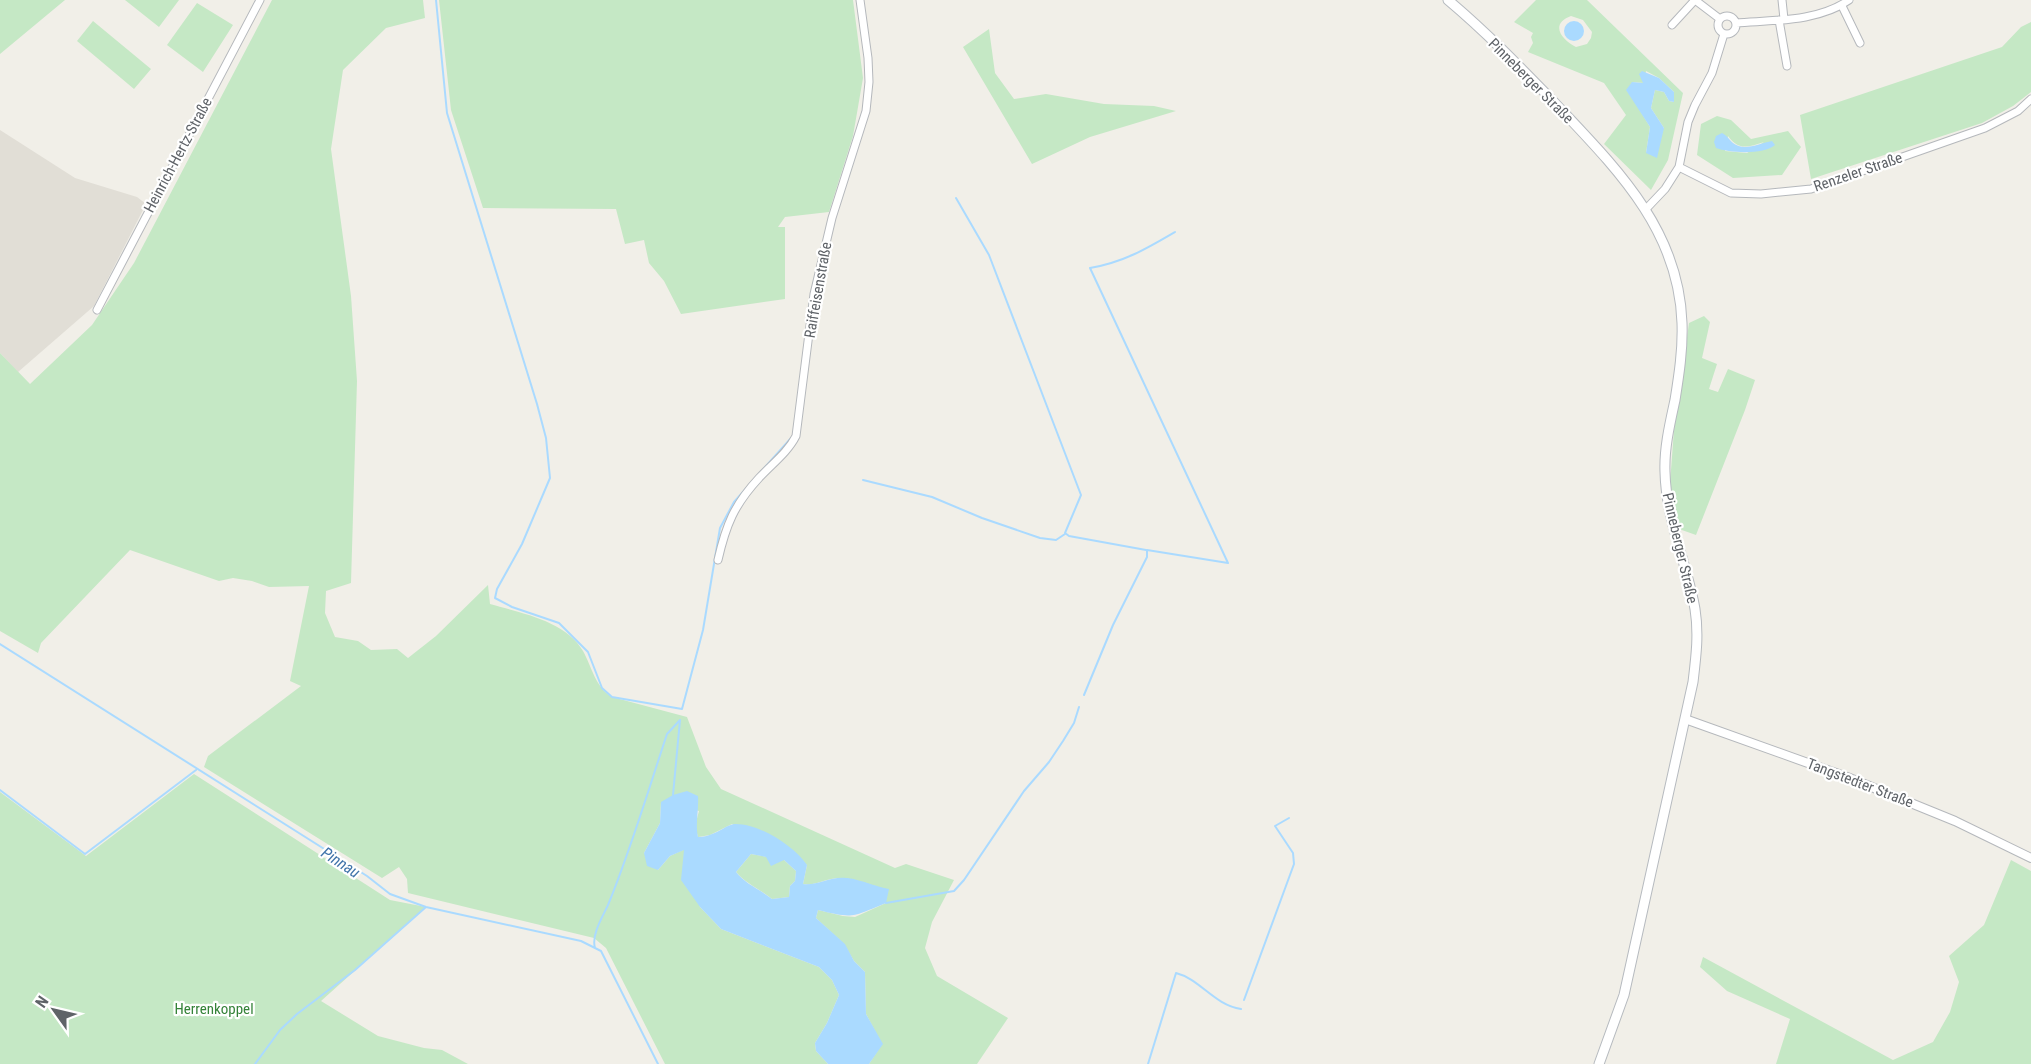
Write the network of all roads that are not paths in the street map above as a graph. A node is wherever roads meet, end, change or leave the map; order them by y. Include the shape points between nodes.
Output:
1 (260, 0) edge
2 (860, 0) edge
3 (1448, 0) edge
4 (1782, 0) edge
5 (1849, 0) edge
6 (1842, 6) junction
7 (1782, 19) junction
8 (1720, 20) junction
9 (1736, 23) junction
10 (1672, 25) dead end
11 (1724, 34) junction
12 (1860, 43) dead end
13 (1787, 66) dead end
14 (2031, 99) edge
15 (1679, 167) junction
16 (1646, 209) junction
17 (97, 310) dead end
18 (717, 561) dead end
19 (1685, 719) junction
20 (2031, 858) edge
21 (1599, 1064) edge

1 - 17 street, Heinrich-Hertz-Straße
2 - 18 street, Raiffeisenstraße via 868,58 866,111 832,218 814,294 796,436 733,510
3 - 16 main road, Pinneberger Straße via 1583,133
4 - 7 street
5 - 6 street
6 - 7 street via 1815,15
6 - 12 street
7 - 9 street
7 - 13 street
8 - 9 street via 1729,16
8 - 10 street via 1695,0
8 - 11 street via 1719,30
9 - 11 street via 1736,29
11 - 15 street via 1712,73 1688,122
14 - 15 street, Renzeler Straße via 2018,111 1986,128 1810,189 1731,193
15 - 16 street
16 - 19 main road, Pinneberger Straße via 1673,268 1682,324 1664,470 1667,504 1695,610 1697,644
19 - 20 street, Tangstedter Straße via 1847,777 1955,821
19 - 21 main road, Pinneberger Straße via 1624,995

